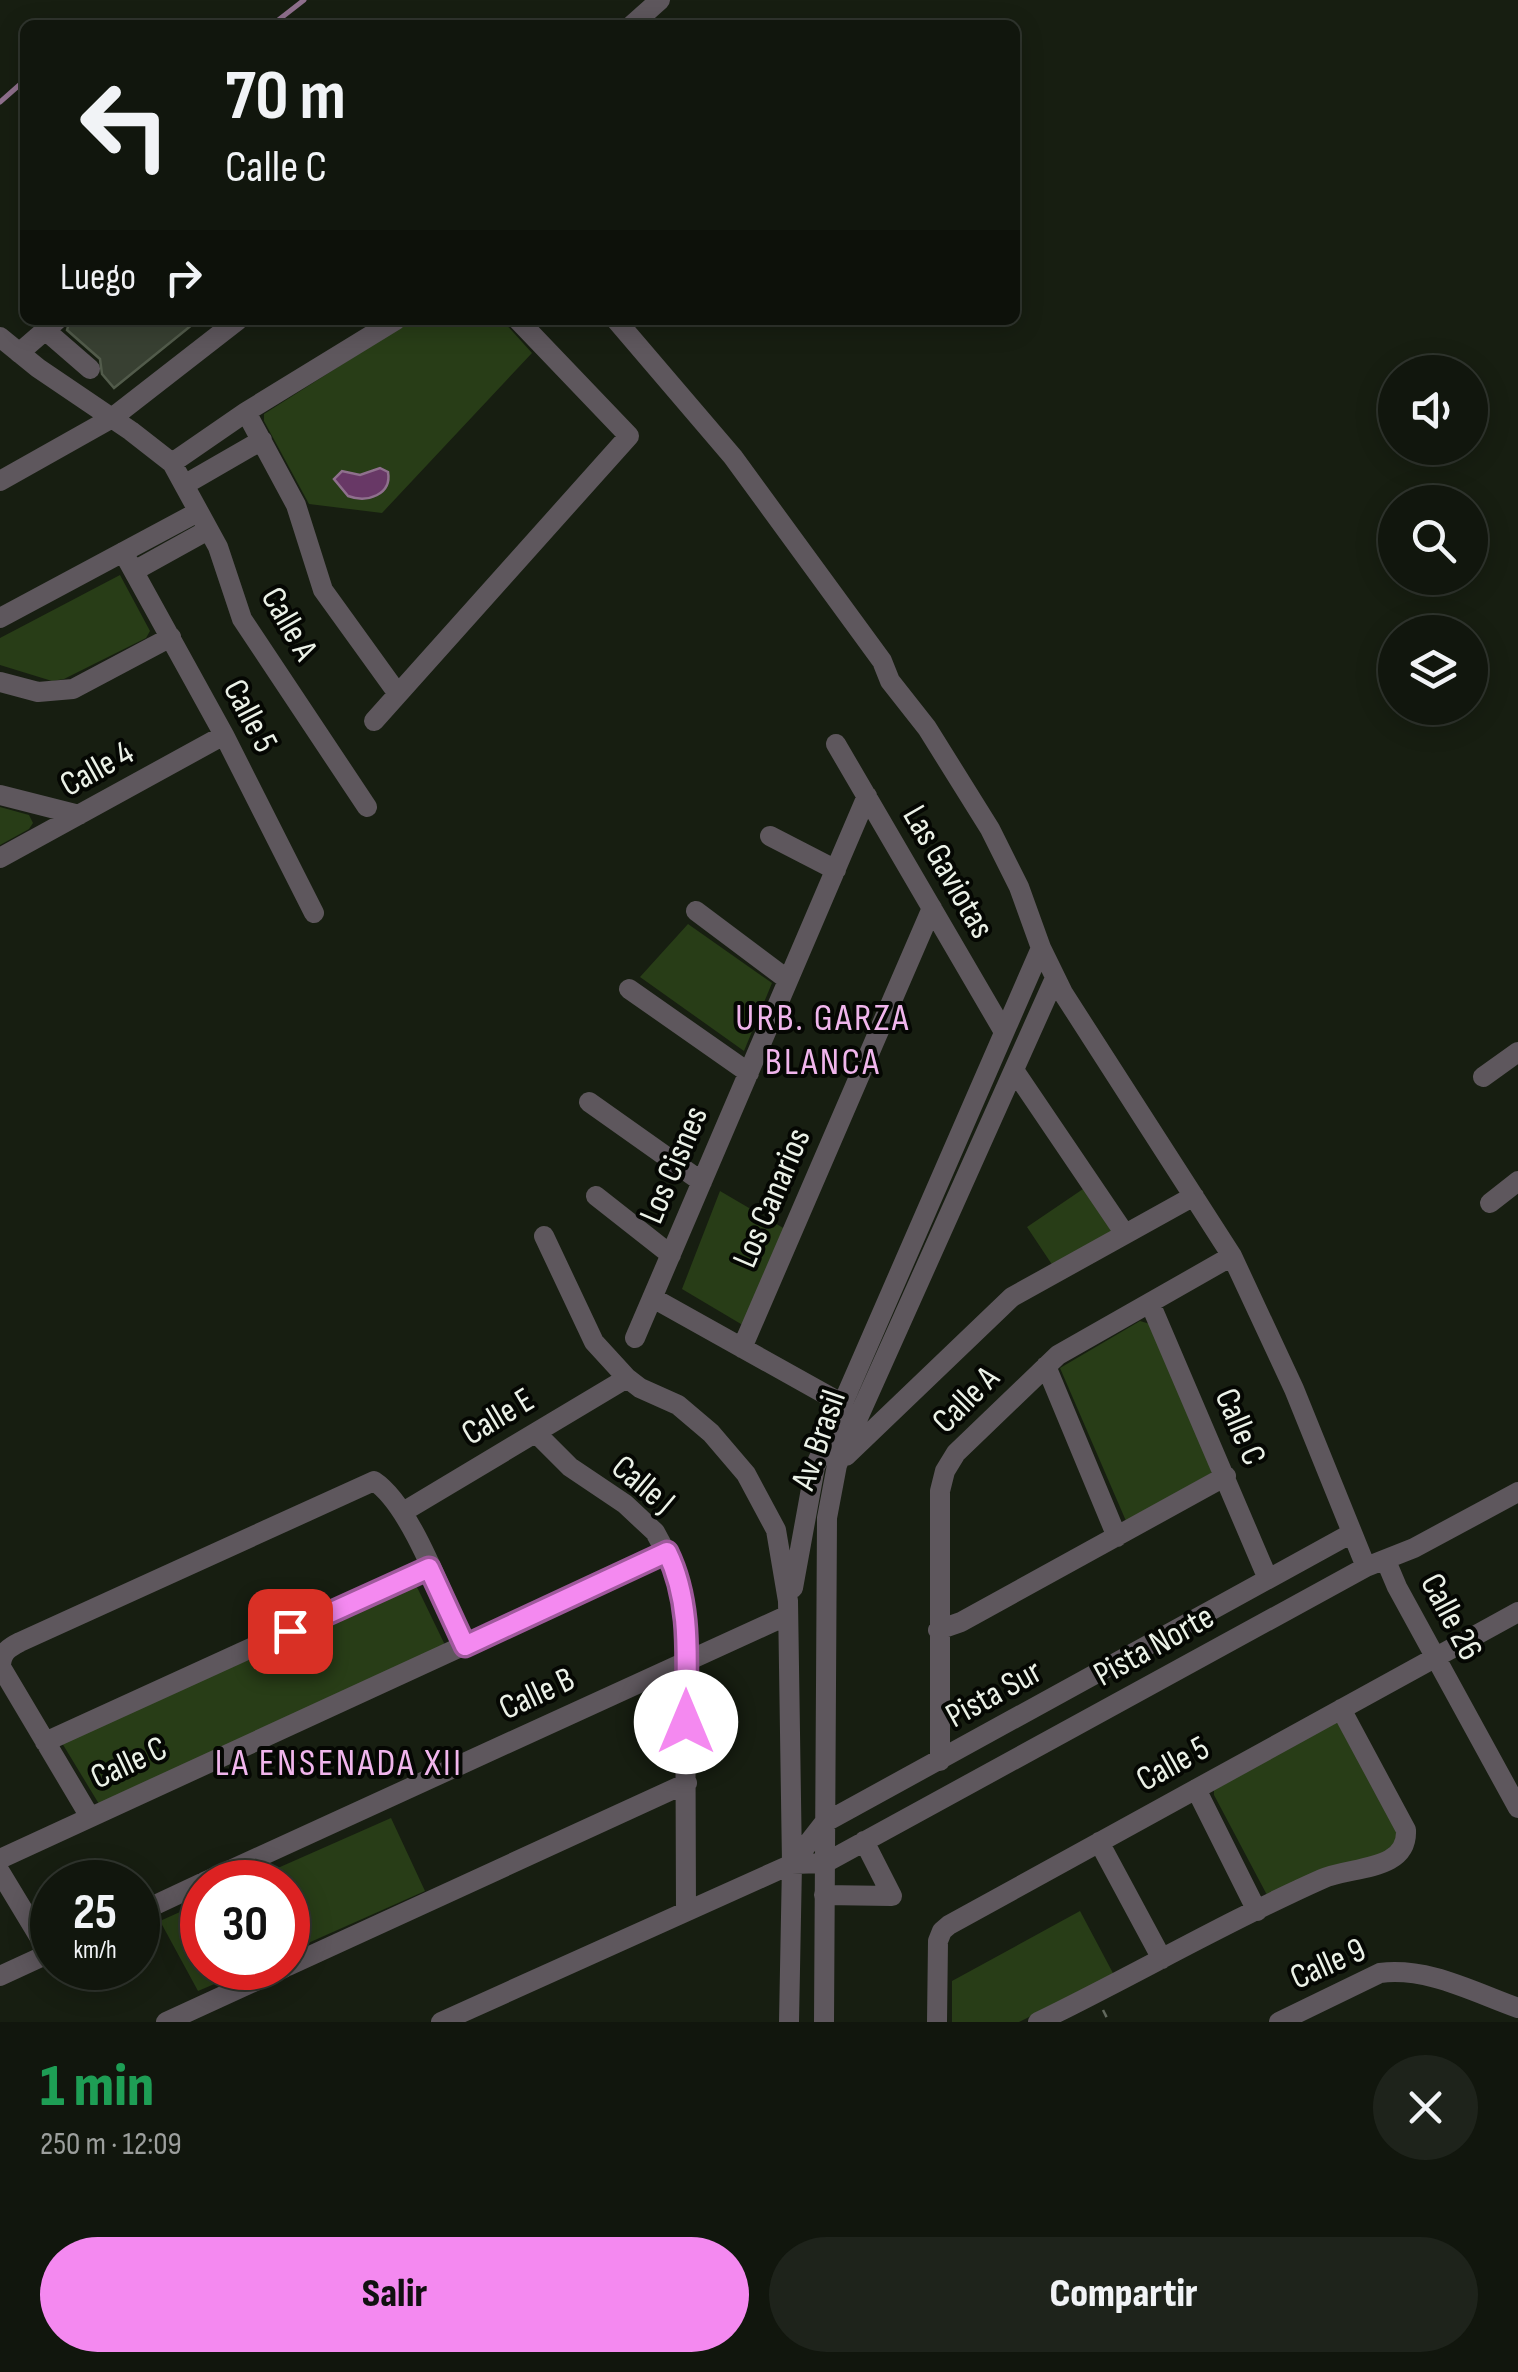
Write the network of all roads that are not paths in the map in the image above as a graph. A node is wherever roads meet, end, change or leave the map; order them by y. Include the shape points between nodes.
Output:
1 (660, 0) edge
2 (638, 20) edge
3 (51, 325) edge
4 (232, 325) edge
5 (388, 325) edge
6 (523, 325) edge
7 (620, 325) edge
8 (0, 336) edge
9 (19, 352) junction
10 (90, 370) dead end
11 (246, 412) junction
12 (112, 418) junction
13 (262, 440) junction
14 (172, 463) junction
15 (0, 481) edge
16 (184, 485) junction
17 (203, 521) junction
18 (123, 552) junction
19 (134, 571) junction
20 (0, 618) edge
21 (171, 637) junction
22 (0, 682) edge
23 (398, 694) junction
24 (374, 722) dead end
25 (224, 736) junction
26 (836, 744) dead end
27 (0, 795) edge
28 (867, 796) junction
29 (367, 807) dead end
30 (79, 816) junction
31 (770, 836) dead end
32 (0, 858) edge
33 (836, 870) junction
34 (932, 908) junction
35 (696, 911) dead end
36 (314, 913) dead end
37 (1042, 948) junction
38 (1055, 978) junction
39 (788, 980) junction
40 (629, 989) dead end
41 (1004, 1032) junction
42 (1518, 1052) edge
43 (1014, 1070) junction
44 (748, 1073) junction
45 (1483, 1078) dead end
46 (589, 1102) dead end
47 (702, 1182) junction
48 (1518, 1182) edge
49 (596, 1196) dead end
50 (1194, 1196) junction
51 (1490, 1203) dead end
52 (1125, 1234) junction
53 (544, 1236) dead end
54 (671, 1255) junction
55 (1232, 1256) junction
56 (652, 1298) junction
57 (1150, 1303) junction
58 (636, 1338) dead end
59 (742, 1348) junction
60 (1046, 1366) junction
61 (627, 1378) junction
62 (841, 1403) junction
63 (536, 1433) junction
64 (837, 1466) junction
65 (1226, 1476) junction
66 (1518, 1492) edge
67 (403, 1512) junction
68 (1352, 1533) junction
69 (1116, 1537) junction
70 (667, 1552) junction
71 (1376, 1564) junction
72 (429, 1568) junction
73 (1268, 1579) junction
74 (1518, 1612) edge
75 (788, 1615) junction
76 (938, 1630) junction
77 (465, 1646) junction
78 (1435, 1658) junction
79 (686, 1662) junction
80 (1342, 1709) junction
81 (46, 1742) junction
82 (940, 1761) junction
83 (687, 1782) junction
84 (1196, 1789) junction
85 (1518, 1808) edge
86 (90, 1817) junction
87 (824, 1824) junction
88 (864, 1841) junction
89 (1100, 1842) junction
90 (0, 1858) edge
91 (253, 1860) edge
92 (792, 1864) junction
93 (825, 1864) junction
94 (0, 1872) edge
95 (824, 1895) junction
96 (686, 1911) junction
97 (1257, 1912) junction
98 (30, 1919) edge
99 (310, 1956) edge
100 (1162, 1959) junction
101 (30, 1962) edge
102 (0, 1976) edge
103 (236, 1990) edge
104 (1518, 2008) edge
105 (166, 2022) edge
106 (441, 2022) edge
107 (789, 2022) edge
108 (824, 2022) edge
109 (937, 2022) edge
110 (1038, 2022) edge
111 (1279, 2022) edge

1 - 2 street
3 - 9 street
3 - 10 street
4 - 12 street
5 - 11 street
6 - 23 street via 629,436
7 - 37 street, Calle 26 via 733,456 871,645 990,829
8 - 9 street
9 - 12 street
11 - 13 street
11 - 14 street
12 - 14 street
12 - 15 street
13 - 16 street
13 - 23 street via 296,504 323,590
14 - 16 street, Calle A
16 - 17 street, Calle A
17 - 18 street
17 - 19 street
17 - 29 street, Calle A via 242,618
18 - 19 street, Calle 5
18 - 20 street
19 - 21 street, Calle 5
21 - 22 street via 74,688 38,692
21 - 25 street, Calle 5
23 - 24 street
25 - 30 street, Calle 4
25 - 36 street, Calle 5
26 - 28 street, Las Gaviotas
27 - 30 street
28 - 33 street, Los Cisnes
28 - 34 street, Las Gaviotas
30 - 32 street, Calle 4
31 - 33 street
33 - 39 street, Los Cisnes
34 - 41 street, Las Gaviotas
34 - 59 street, Los Canarios
35 - 39 street
37 - 38 street, Calle 26
37 - 41 street, Av. Brasil
38 - 43 street, Av. Brasil
38 - 50 street, Calle 26
39 - 44 street, Los Cisnes
40 - 44 street
41 - 62 street, Av. Brasil
42 - 45 street
43 - 52 street
43 - 64 street, Av. Brasil
44 - 47 street, Los Cisnes
46 - 47 street
47 - 54 street, Los Cisnes
48 - 51 street
49 - 54 street
50 - 52 street
50 - 55 street, Calle 26
52 - 64 street via 1012,1297
53 - 61 street via 594,1342
54 - 56 street, Los Cisnes
55 - 57 street, Calle A
55 - 68 street, Calle 26
56 - 58 street, Los Cisnes
56 - 59 street
57 - 60 street, Calle A
57 - 65 street, Calle C
59 - 62 street
60 - 69 street
60 - 76 street, Calle A via 956,1453 945,1472
61 - 63 street, Calle E
61 - 75 street via 691,1414 746,1474 782,1550
62 - 75 street, Av. Brasil via 815,1468
63 - 67 street, Calle E
63 - 70 street, Calle J via 570,1467 626,1504
64 - 87 street, Av. Brasil via 826,1518
65 - 69 street
65 - 73 street, Calle C
66 - 71 street, Pista Norte
67 - 72 street
67 - 81 street via 374,1481 8,1648 1,1666
68 - 71 street, Calle 26
68 - 73 street, Pista Sur
69 - 76 street
70 - 77 street, Calle C
70 - 79 street, Calle J via 683,1593
71 - 78 street, Calle 26
71 - 88 street, Pista Norte
72 - 77 street
72 - 81 street
73 - 82 street, Pista Sur
74 - 78 street, Calle 5
75 - 79 street, Calle B
75 - 92 street
76 - 82 street, Calle A
77 - 86 street, Calle C
78 - 80 street, Calle 5
78 - 85 street, Calle 26
79 - 83 street, Calle J
79 - 91 street, Calle B
80 - 84 street, Calle 5
80 - 97 street via 1407,1842 1392,1860 1325,1878
81 - 86 street
82 - 87 street, Pista Sur
83 - 96 street, Calle J
83 - 99 street
84 - 89 street, Calle 5
84 - 97 street
86 - 90 street, Calle C
87 - 92 street
87 - 93 street, Av. Brasil
88 - 93 street, Pista Norte
88 - 95 street via 892,1896
89 - 100 street
89 - 109 street, Calle 5 via 942,1931
92 - 93 street
92 - 96 street
92 - 107 street
93 - 95 street, Av. Brasil
94 - 98 street
95 - 108 street, Av. Brasil
96 - 106 street
97 - 100 street
100 - 110 street
101 - 102 street
103 - 105 street
104 - 111 street, Calle 9 via 1428,1975 1394,1971

